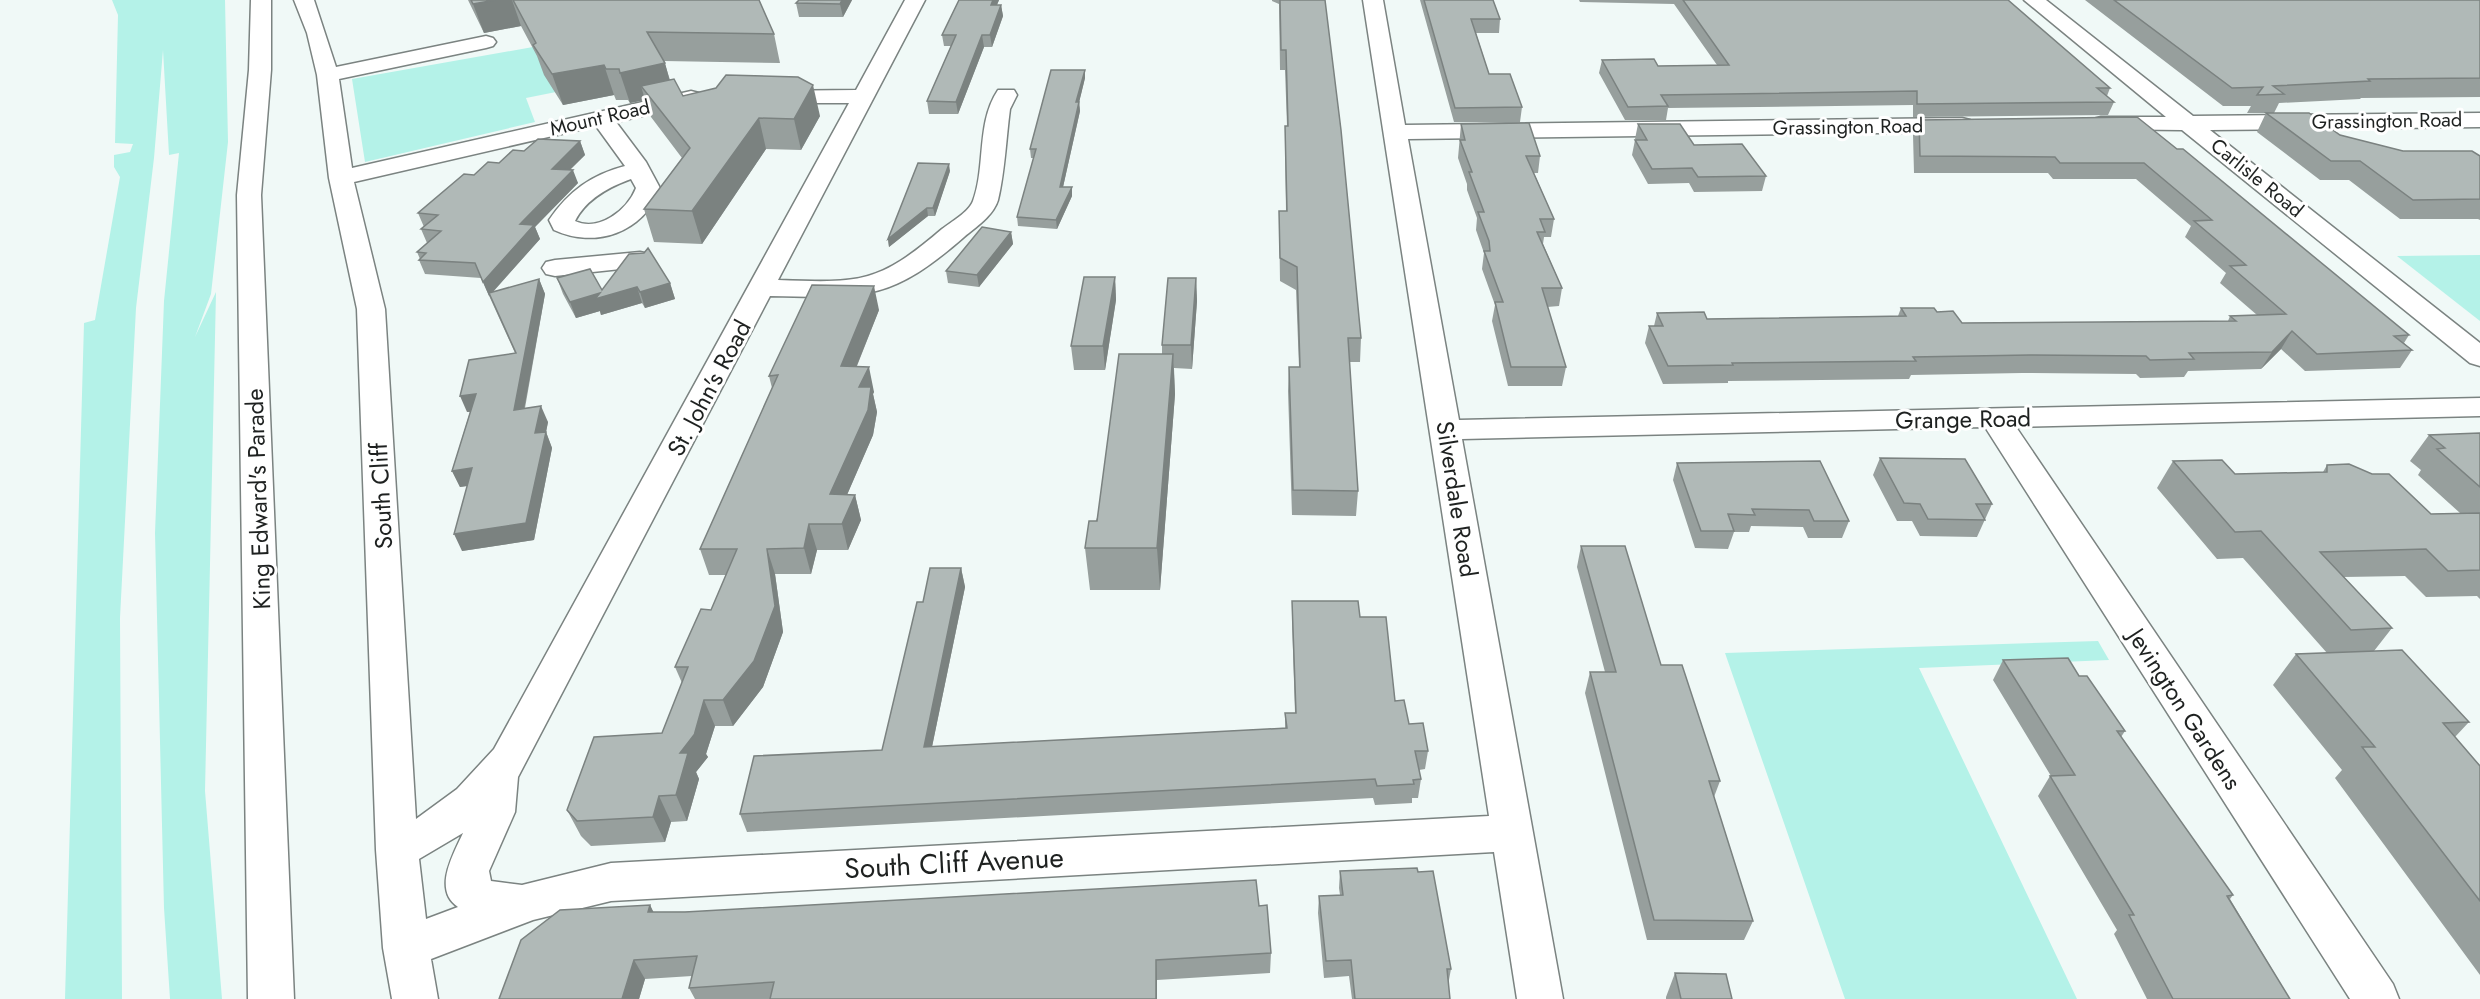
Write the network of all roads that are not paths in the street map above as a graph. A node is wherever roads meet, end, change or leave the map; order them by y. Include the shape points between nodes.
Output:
1 (261, 0) edge
2 (304, 0) edge
3 (915, 0) edge
4 (1374, 0) edge
5 (2034, 0) edge
6 (486, 42) dead end
7 (328, 75) junction
8 (707, 94) edge
9 (752, 95) edge
10 (1006, 95) dead end
11 (863, 97) junction
12 (601, 118) junction
13 (2480, 120) edge
14 (2188, 123) junction
15 (2074, 124) edge
16 (1978, 125) edge
17 (1395, 132) junction
18 (639, 170) junction
19 (341, 178) junction
20 (602, 232) junction
21 (640, 260) edge
22 (597, 264) junction
23 (555, 268) dead end
24 (762, 288) junction
25 (2480, 357) edge
26 (2480, 407) edge
27 (1995, 419) junction
28 (1445, 430) junction
29 (498, 773) junction
30 (1512, 833) junction
31 (397, 850) junction
32 (521, 904) junction
33 (406, 948) junction
34 (271, 999) edge
35 (415, 999) edge
36 (1540, 999) edge
37 (2376, 999) edge

1 - 34 street, King Edward's Parade via 260,70 249,195
2 - 7 street, South Cliff
3 - 11 street, St. John's Road
4 - 17 street, Silverdale Road
5 - 14 street, Carlisle Road
6 - 7 street
7 - 19 street, South Cliff
8 - 12 street, Mount Road
9 - 11 street
10 - 24 street via 999,109 985,202 908,270 892,279 847,290
11 - 24 street, St. John's Road
12 - 18 street
12 - 19 street, Mount Road
13 - 14 street, Grassington Road
14 - 15 street, Grassington Road
14 - 25 street, Carlisle Road
16 - 17 street, Grassington Road
17 - 28 street, Silverdale Road
18 - 20 street via 648,188 646,194 625,219
18 - 20 street via 599,181 562,220 571,229
19 - 31 street, South Cliff via 371,309
20 - 22 street
21 - 22 street
22 - 23 street
24 - 29 street, St. John's Road via 524,732
26 - 27 street, Grange Road
27 - 28 street, Grange Road
27 - 37 street, Jevington Gardens
28 - 30 street, Silverdale Road
29 - 31 street, St. John's Road via 458,814 430,835
29 - 32 street, St. John's Road via 494,812 466,871 470,891 484,899
30 - 32 street, South Cliff Avenue via 611,882 573,888
30 - 36 street, Silverdale Road
31 - 33 street, South Cliff
32 - 33 street, South Cliff Avenue
33 - 35 street, South Cliff

